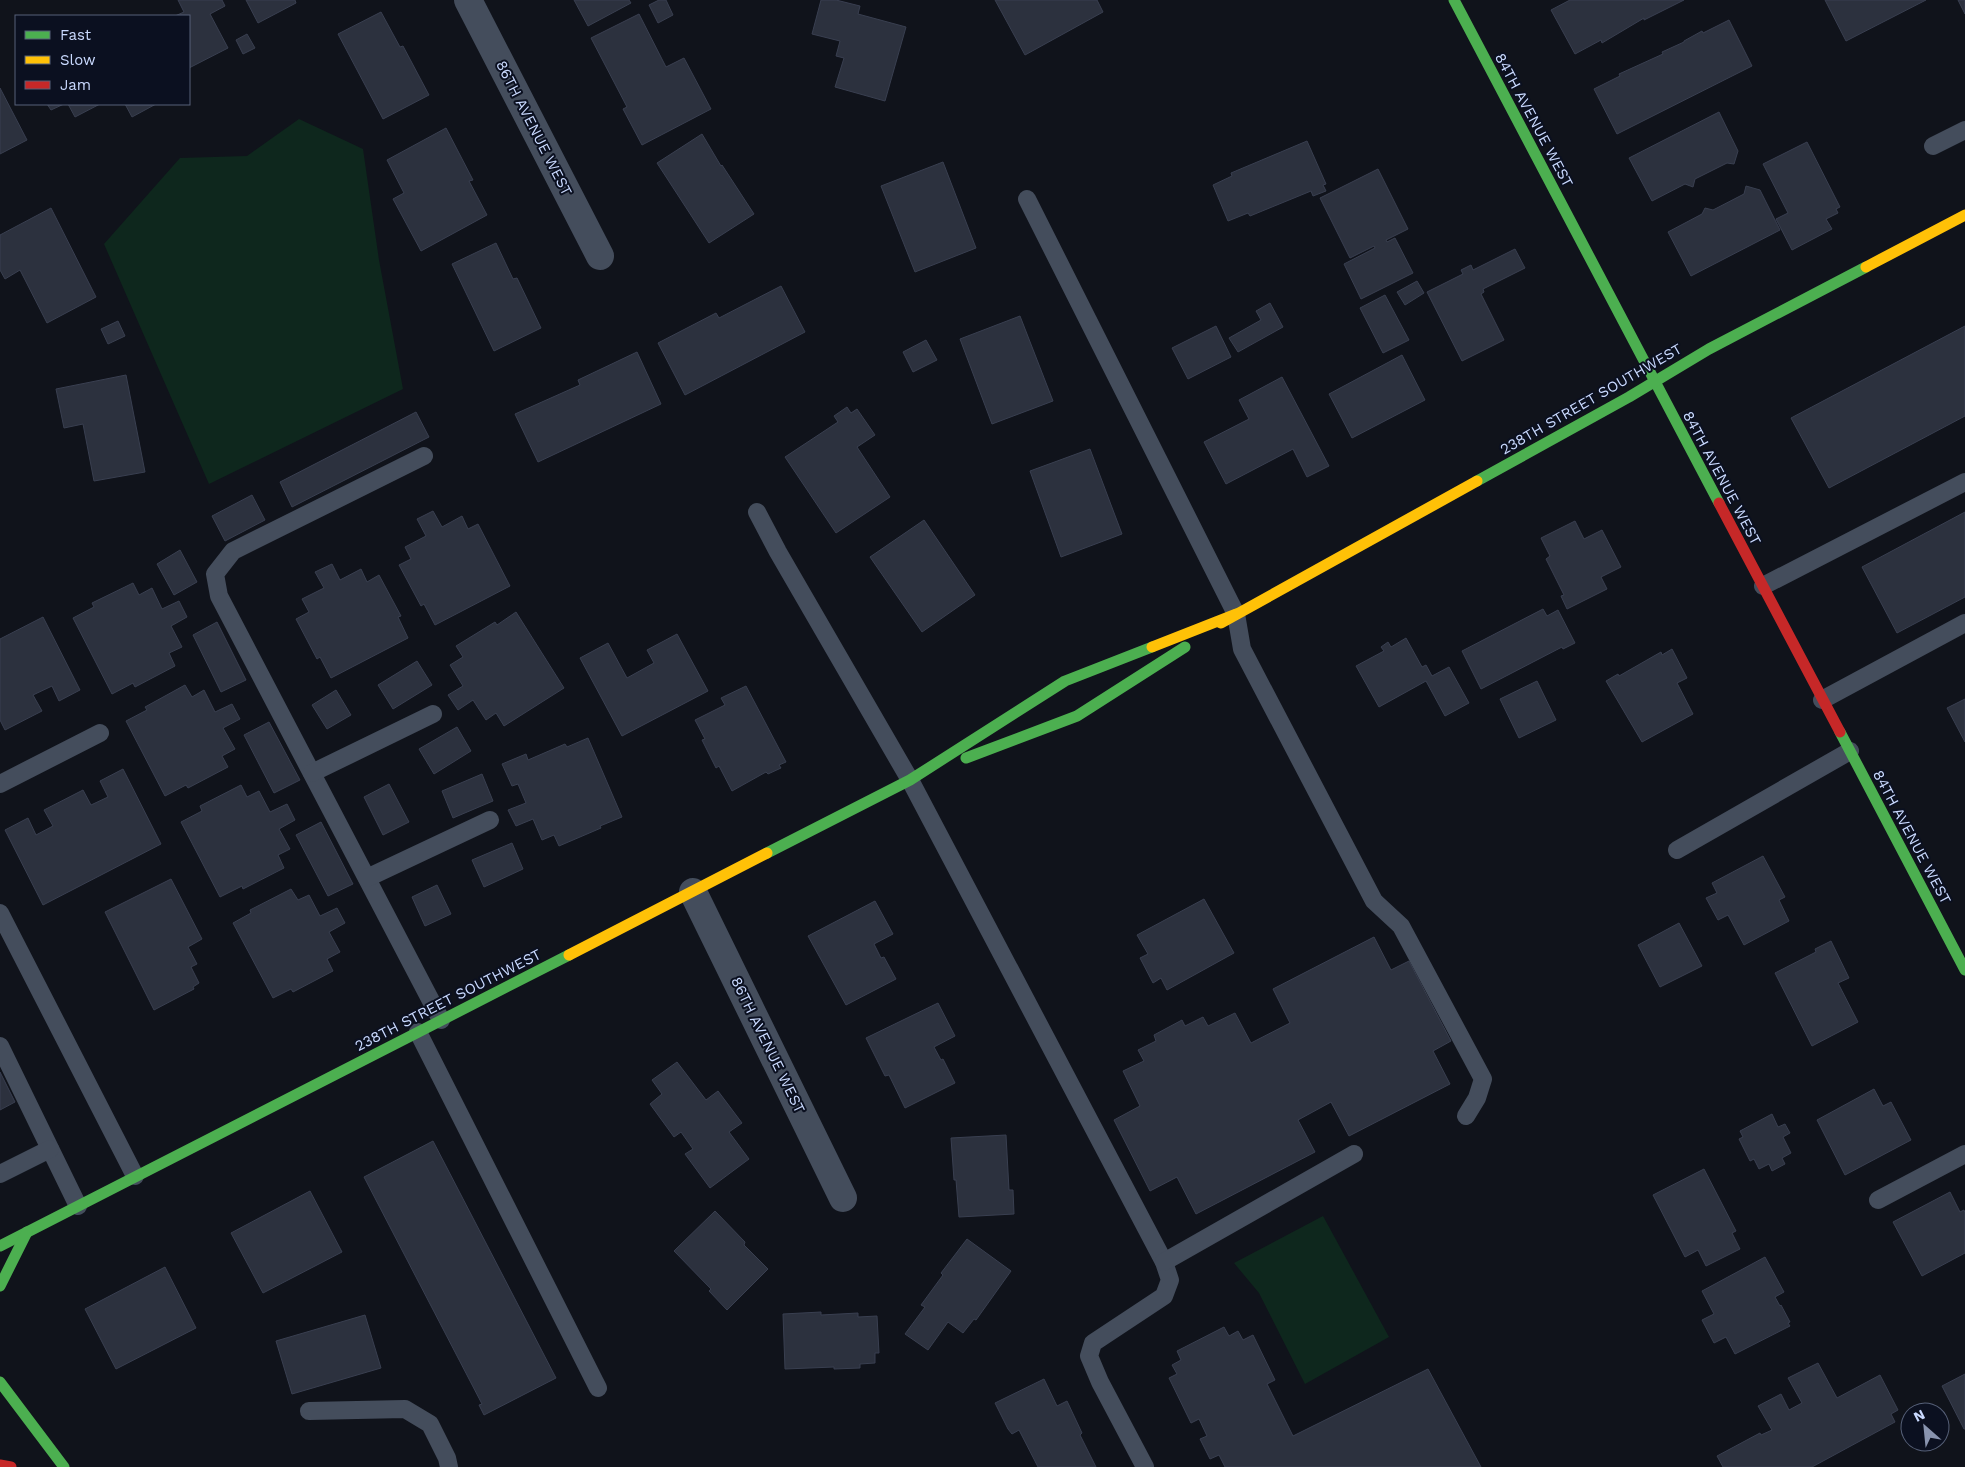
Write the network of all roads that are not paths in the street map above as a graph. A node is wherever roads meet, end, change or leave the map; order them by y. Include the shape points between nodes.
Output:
1 (468, 0) edge
2 (1454, 0) edge
3 (1965, 130) edge
4 (1933, 146) dead end
5 (1028, 199) dead end
6 (1965, 215) edge
7 (600, 256) dead end
8 (1654, 381) junction
9 (424, 456) dead end
10 (1965, 482) edge
11 (757, 512) dead end
12 (1762, 586) junction
13 (1236, 614) junction
14 (1965, 623) edge
15 (1822, 700) junction
16 (433, 714) dead end
17 (100, 733) dead end
18 (1850, 751) junction
19 (312, 773) junction
20 (910, 780) junction
21 (0, 784) edge
22 (490, 820) dead end
23 (1677, 850) dead end
24 (367, 878) junction
25 (693, 892) junction
26 (0, 913) edge
27 (1965, 970) edge
28 (441, 1020) junction
29 (418, 1032) junction
30 (0, 1046) edge
31 (1466, 1116) dead end
32 (50, 1149) junction
33 (1354, 1154) dead end
34 (1965, 1154) edge
35 (0, 1174) edge
36 (135, 1176) junction
37 (843, 1198) dead end
38 (1878, 1200) dead end
39 (78, 1206) junction
40 (27, 1232) junction
41 (0, 1246) edge
42 (1164, 1262) junction
43 (0, 1286) edge
44 (0, 1382) edge
45 (598, 1388) dead end
46 (309, 1411) dead end
47 (0, 1465) edge
48 (11, 1467) edge
49 (64, 1467) edge
50 (449, 1467) edge
51 (1145, 1467) edge

1 - 7 street, 86TH AVENUE WEST
2 - 8 street, 84TH AVENUE WEST
3 - 4 lane
5 - 13 lane
6 - 8 street, 238TH STREET SOUTHWEST
8 - 12 street, 84TH AVENUE WEST
8 - 13 street, 238TH STREET SOUTHWEST
9 - 19 lane via 233,551 215,574 219,596
10 - 12 lane
11 - 20 lane
12 - 15 street, 84TH AVENUE WEST
13 - 20 street, 238TH STREET SOUTHWEST via 1077,716
13 - 20 street, 238TH STREET SOUTHWEST via 1065,680
13 - 31 lane via 1242,649 1374,901 1401,926 1483,1079
14 - 15 lane
15 - 18 street, 84TH AVENUE WEST
16 - 19 lane
17 - 21 lane
18 - 23 lane
18 - 27 street, 84TH AVENUE WEST
19 - 24 lane
20 - 25 street, 238TH STREET SOUTHWEST
20 - 42 lane
22 - 24 lane
24 - 28 lane
25 - 28 street, 238TH STREET SOUTHWEST
25 - 37 street, 86TH AVENUE WEST
26 - 36 lane
28 - 29 street, 238TH STREET SOUTHWEST
29 - 36 street, 238TH STREET SOUTHWEST
29 - 45 lane
30 - 32 lane
32 - 35 lane
32 - 39 lane
33 - 42 lane
34 - 38 lane
36 - 39 street, 238TH STREET SOUTHWEST
39 - 40 street, 238TH STREET SOUTHWEST
40 - 41 street, 238TH STREET SOUTHWEST
40 - 43 street
42 - 51 lane via 1170,1280 1164,1296 1093,1342 1089,1356
44 - 49 street
46 - 50 lane via 405,1409 430,1424
47 - 48 street

